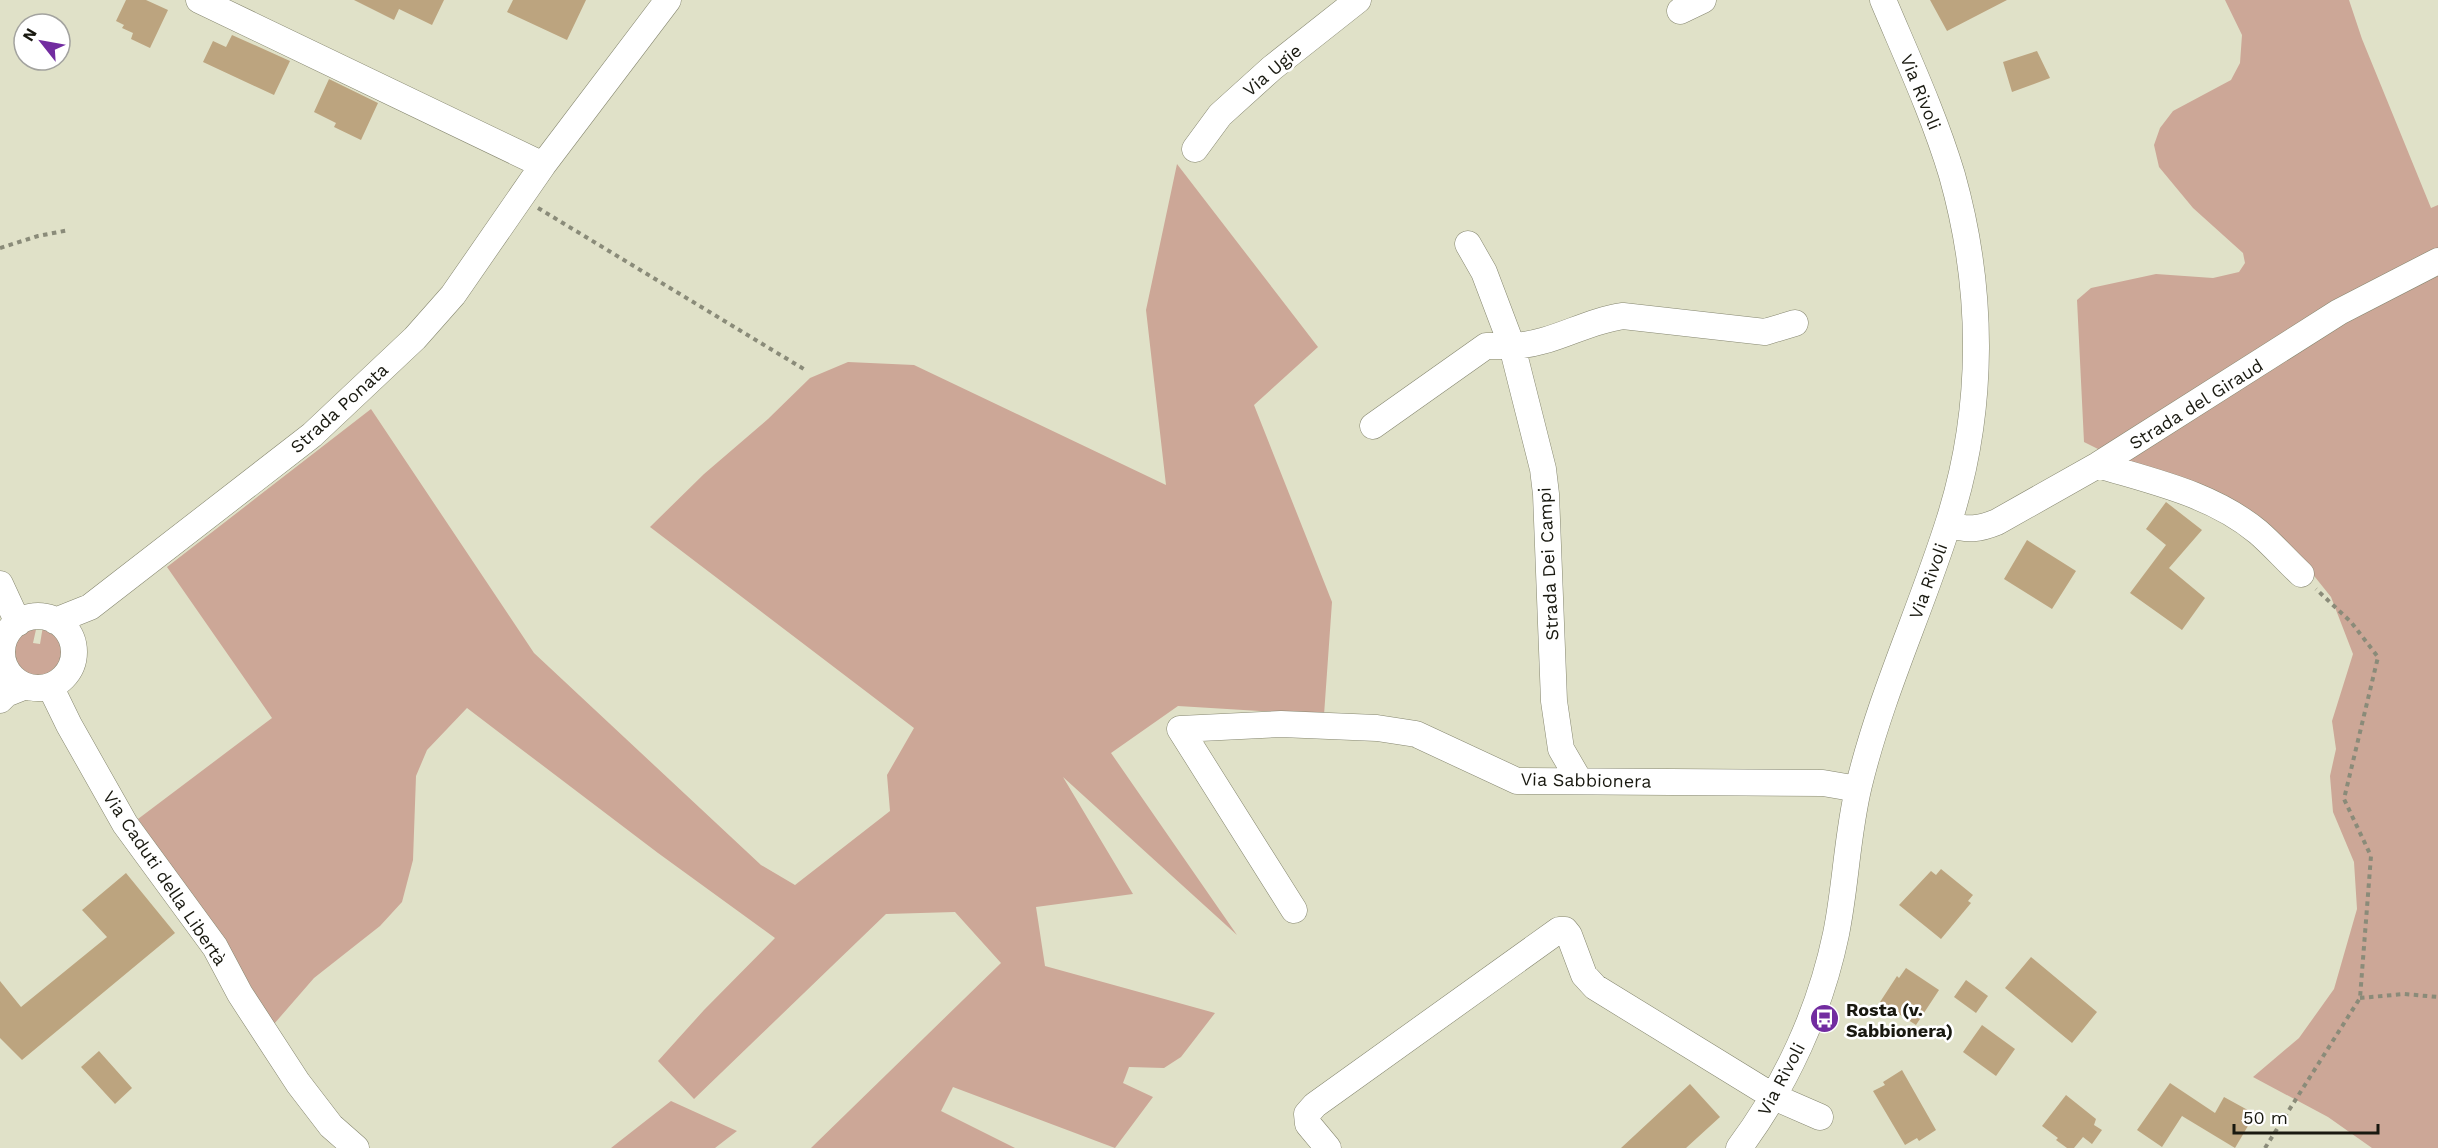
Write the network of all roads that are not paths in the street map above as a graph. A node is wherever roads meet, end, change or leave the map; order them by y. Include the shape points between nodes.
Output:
1 (199, 0) edge
2 (668, 0) edge
3 (1358, 0) edge
4 (1703, 0) edge
5 (1883, 0) edge
6 (1680, 11) dead end
7 (1195, 149) dead end
8 (543, 165) junction
9 (1468, 244) dead end
10 (2438, 261) edge
11 (1795, 323) dead end
12 (1512, 346) junction
13 (1373, 426) dead end
14 (2098, 465) junction
15 (1948, 524) junction
16 (2301, 574) road end
17 (0, 584) edge
18 (90, 607) junction
19 (55, 621) junction
20 (18, 622) junction
21 (73, 642) junction
22 (2, 666) edge
23 (38, 686) junction
24 (0, 700) edge
25 (1579, 780) junction
26 (1858, 789) junction
27 (1294, 910) dead end
28 (1774, 1097) junction
29 (1820, 1117) dead end
30 (356, 1148) edge
31 (1328, 1148) edge
32 (1739, 1148) edge

1 - 8 street
2 - 8 street, Strada Ponata
3 - 7 street, Via Ugie via 1220,115
4 - 6 street
5 - 15 street, Via Rivoli via 1952,174 1973,282 1976,399 1969,447
8 - 18 street, Strada Ponata via 453,295 364,388 312,435
9 - 12 street, Strada Dei Campi via 1485,272
10 - 14 street, Strada del Giraud via 2339,312
11 - 12 street via 1765,332 1623,316 1530,346
12 - 13 street via 1486,346
12 - 25 street, Strada Dei Campi via 1546,494 1558,734 1561,749
14 - 15 street, Strada del Giraud via 1980,529
14 - 16 street via 2211,502 2258,532
15 - 26 street, Via Rivoli via 1871,738
17 - 20 street
18 - 19 street, Strada Ponata
18 - 21 street, Strada Ponata
19 - 20 street via 37,616
19 - 21 street
20 - 22 street via 4,640
21 - 23 street via 72,664 67,673
22 - 23 street via 16,681
23 - 24 street via 6,694
23 - 30 street, Via Caduti della Libertà via 69,725 125,824 215,947 240,994 298,1083 331,1126
25 - 26 street, Via Sabbionera via 1822,783
25 - 27 street, Via Sabbionera via 1517,781 1416,734 1377,728 1281,724 1180,729
26 - 28 street, Via Rivoli via 1828,970 1803,1038
28 - 29 street
28 - 31 street via 1595,987 1584,975 1569,935 1559,930 1315,1105 1307,1114 1308,1124
28 - 32 street, Via Rivoli

